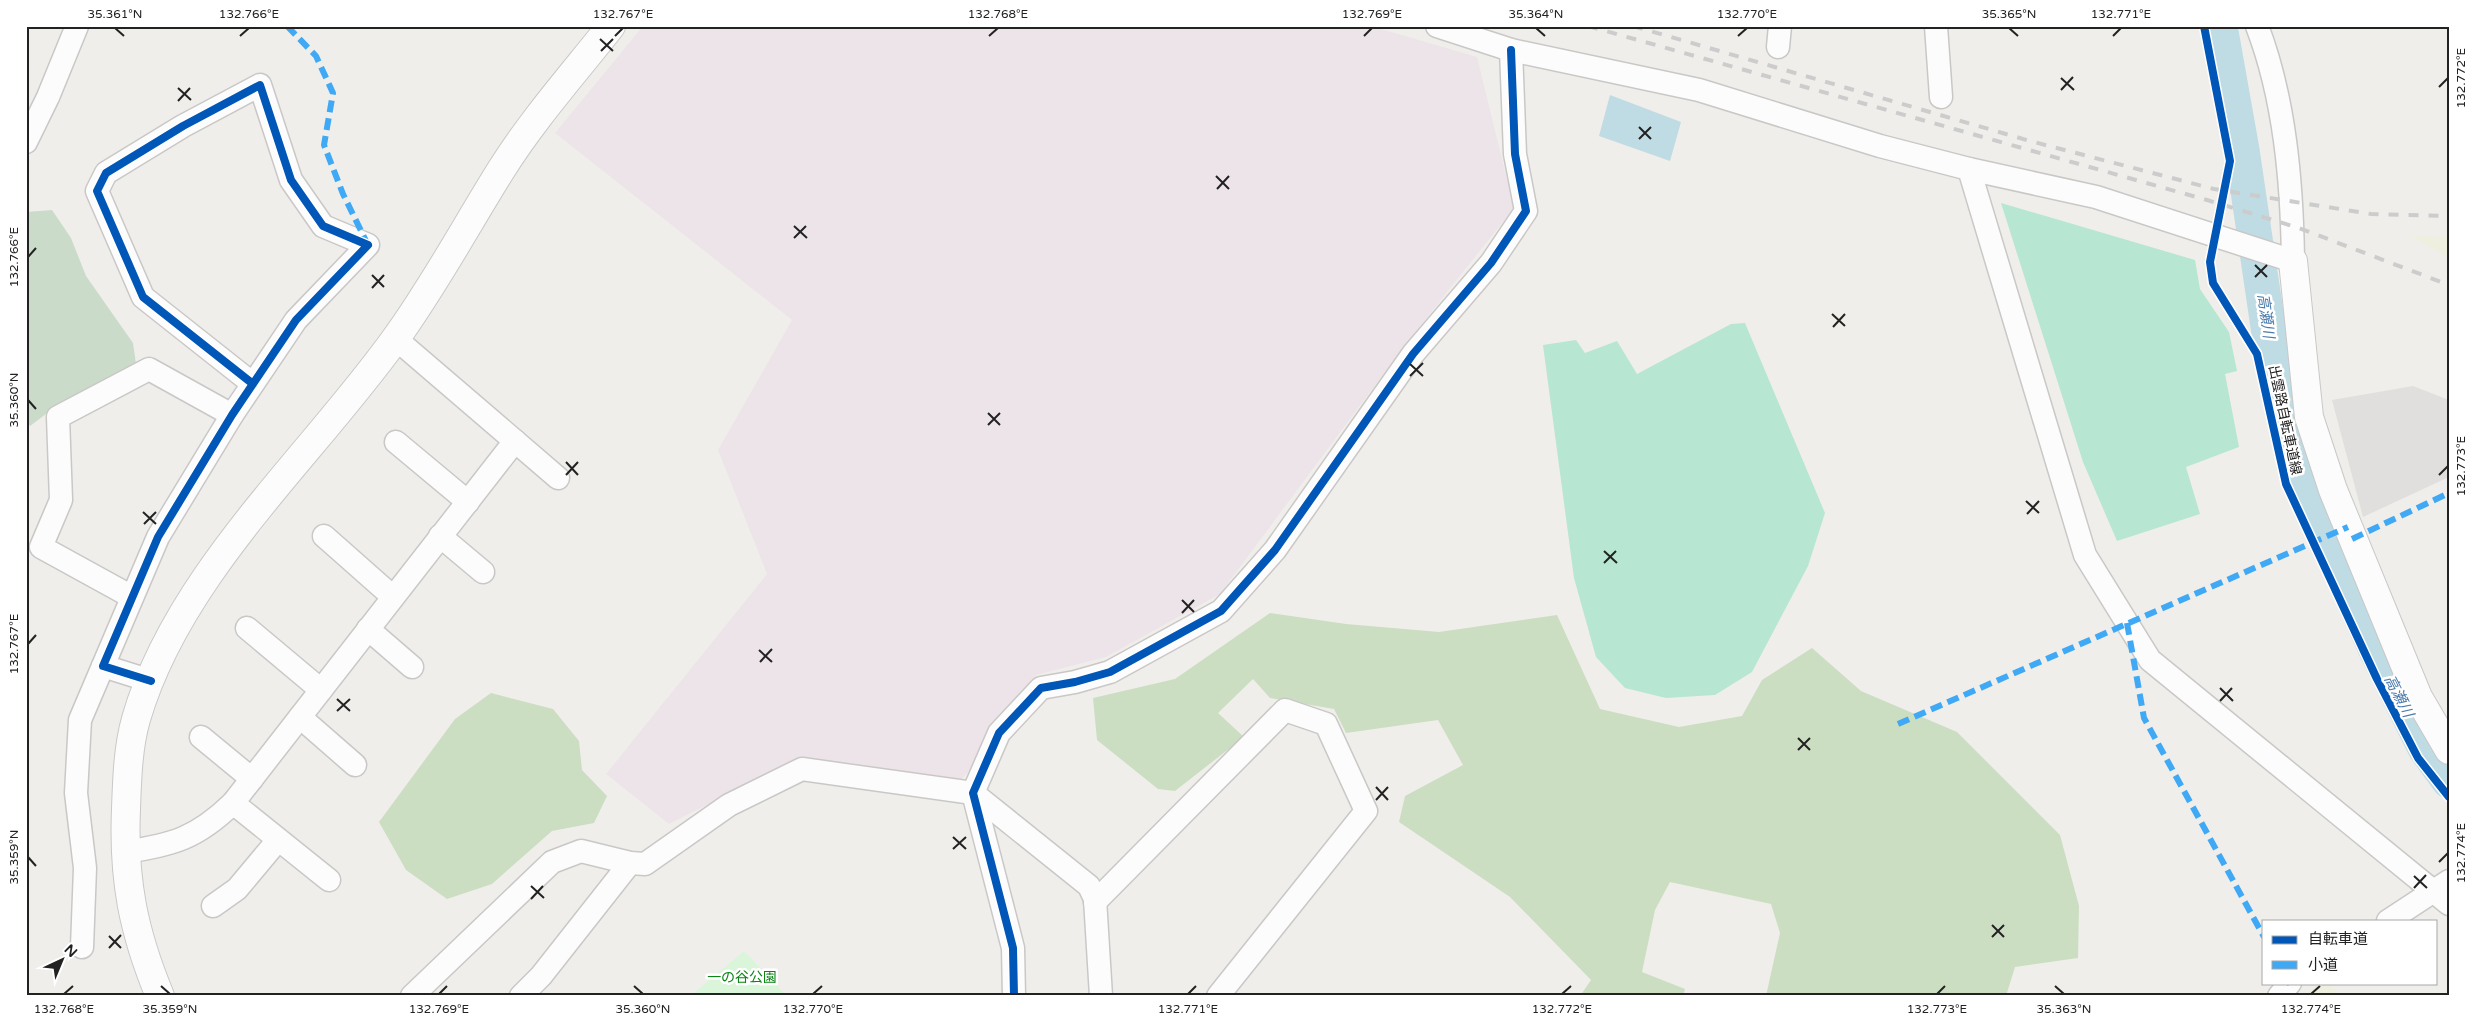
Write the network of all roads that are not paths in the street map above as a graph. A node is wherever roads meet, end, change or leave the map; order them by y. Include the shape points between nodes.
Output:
1 (77, 26) edge
2 (611, 26) edge
3 (1437, 26) edge
4 (1936, 26) edge
5 (2257, 26) edge
6 (1511, 50) junction
7 (1941, 97) dead end
8 (26, 142) edge
9 (1969, 169) junction
10 (2293, 261) junction
11 (396, 339) junction
12 (254, 384) junction
13 (232, 415) junction
14 (515, 441) junction
15 (396, 442) dead end
16 (558, 478) dead end
17 (468, 502) junction
18 (324, 536) dead end
19 (440, 536) junction
20 (483, 572) dead end
21 (132, 597) junction
22 (394, 597) junction
23 (247, 628) dead end
24 (368, 629) junction
25 (102, 666) junction
26 (412, 667) dead end
27 (151, 681) junction
28 (321, 690) junction
29 (300, 717) junction
30 (201, 737) dead end
31 (2449, 750) edge
32 (355, 765) dead end
33 (252, 779) junction
34 (973, 793) junction
35 (233, 804) junction
36 (278, 840) junction
37 (124, 852) junction
38 (630, 863) junction
39 (328, 880) dead end
40 (2444, 892) edge
41 (1095, 902) junction
42 (213, 906) dead end
43 (2390, 920) edge
44 (82, 947) dead end
45 (2290, 984) edge
46 (160, 996) edge
47 (412, 996) edge
48 (521, 996) edge
49 (1014, 996) edge
50 (1101, 996) edge
51 (1218, 996) edge
52 (2279, 996) edge
53 (2292, 996) edge

1 - 8 street
2 - 11 street via 502,168
3 - 6 street
4 - 7 street
5 - 10 street via 2282,122 2291,202
6 - 9 street via 1699,90 1880,146
6 - 34 street via 1516,154 1526,212 1492,263 1413,354 1275,550 1221,611 1110,672 1041,688 999,733
9 - 10 street via 2096,197
9 - 40 street via 2085,555 2150,660
10 - 31 street via 2309,417 2333,490 2418,697
11 - 14 street
11 - 27 street via 244,528 205,582 174,630
12 - 12 street via 143,297 97,191 106,174 183,126 260,85 291,180 323,226 368,245 296,320
12 - 13 street
13 - 21 street via 158,537
13 - 21 street via 150,369 58,417 61,500 41,548
14 - 16 street
14 - 17 street
15 - 17 street
17 - 19 street
18 - 22 street
19 - 20 street
19 - 22 street
21 - 25 street
22 - 24 street
23 - 28 street
24 - 26 street
24 - 28 street
25 - 27 street
25 - 44 street via 80,720 76,794 86,868
27 - 37 street via 136,720 130,756
28 - 29 street
29 - 32 street
29 - 33 street
30 - 33 street
33 - 35 street
34 - 38 street via 802,769 729,805 645,864
34 - 41 street via 1089,886
34 - 49 street via 1013,948
35 - 36 street
35 - 37 street via 213,823 188,838
36 - 39 street
36 - 42 street via 237,889
37 - 46 street via 131,909 144,956
38 - 47 street via 581,851 552,862
38 - 48 street via 541,976
40 - 43 street
41 - 50 street
41 - 51 street via 1285,710 1326,724 1366,811
45 - 52 street
45 - 53 street

